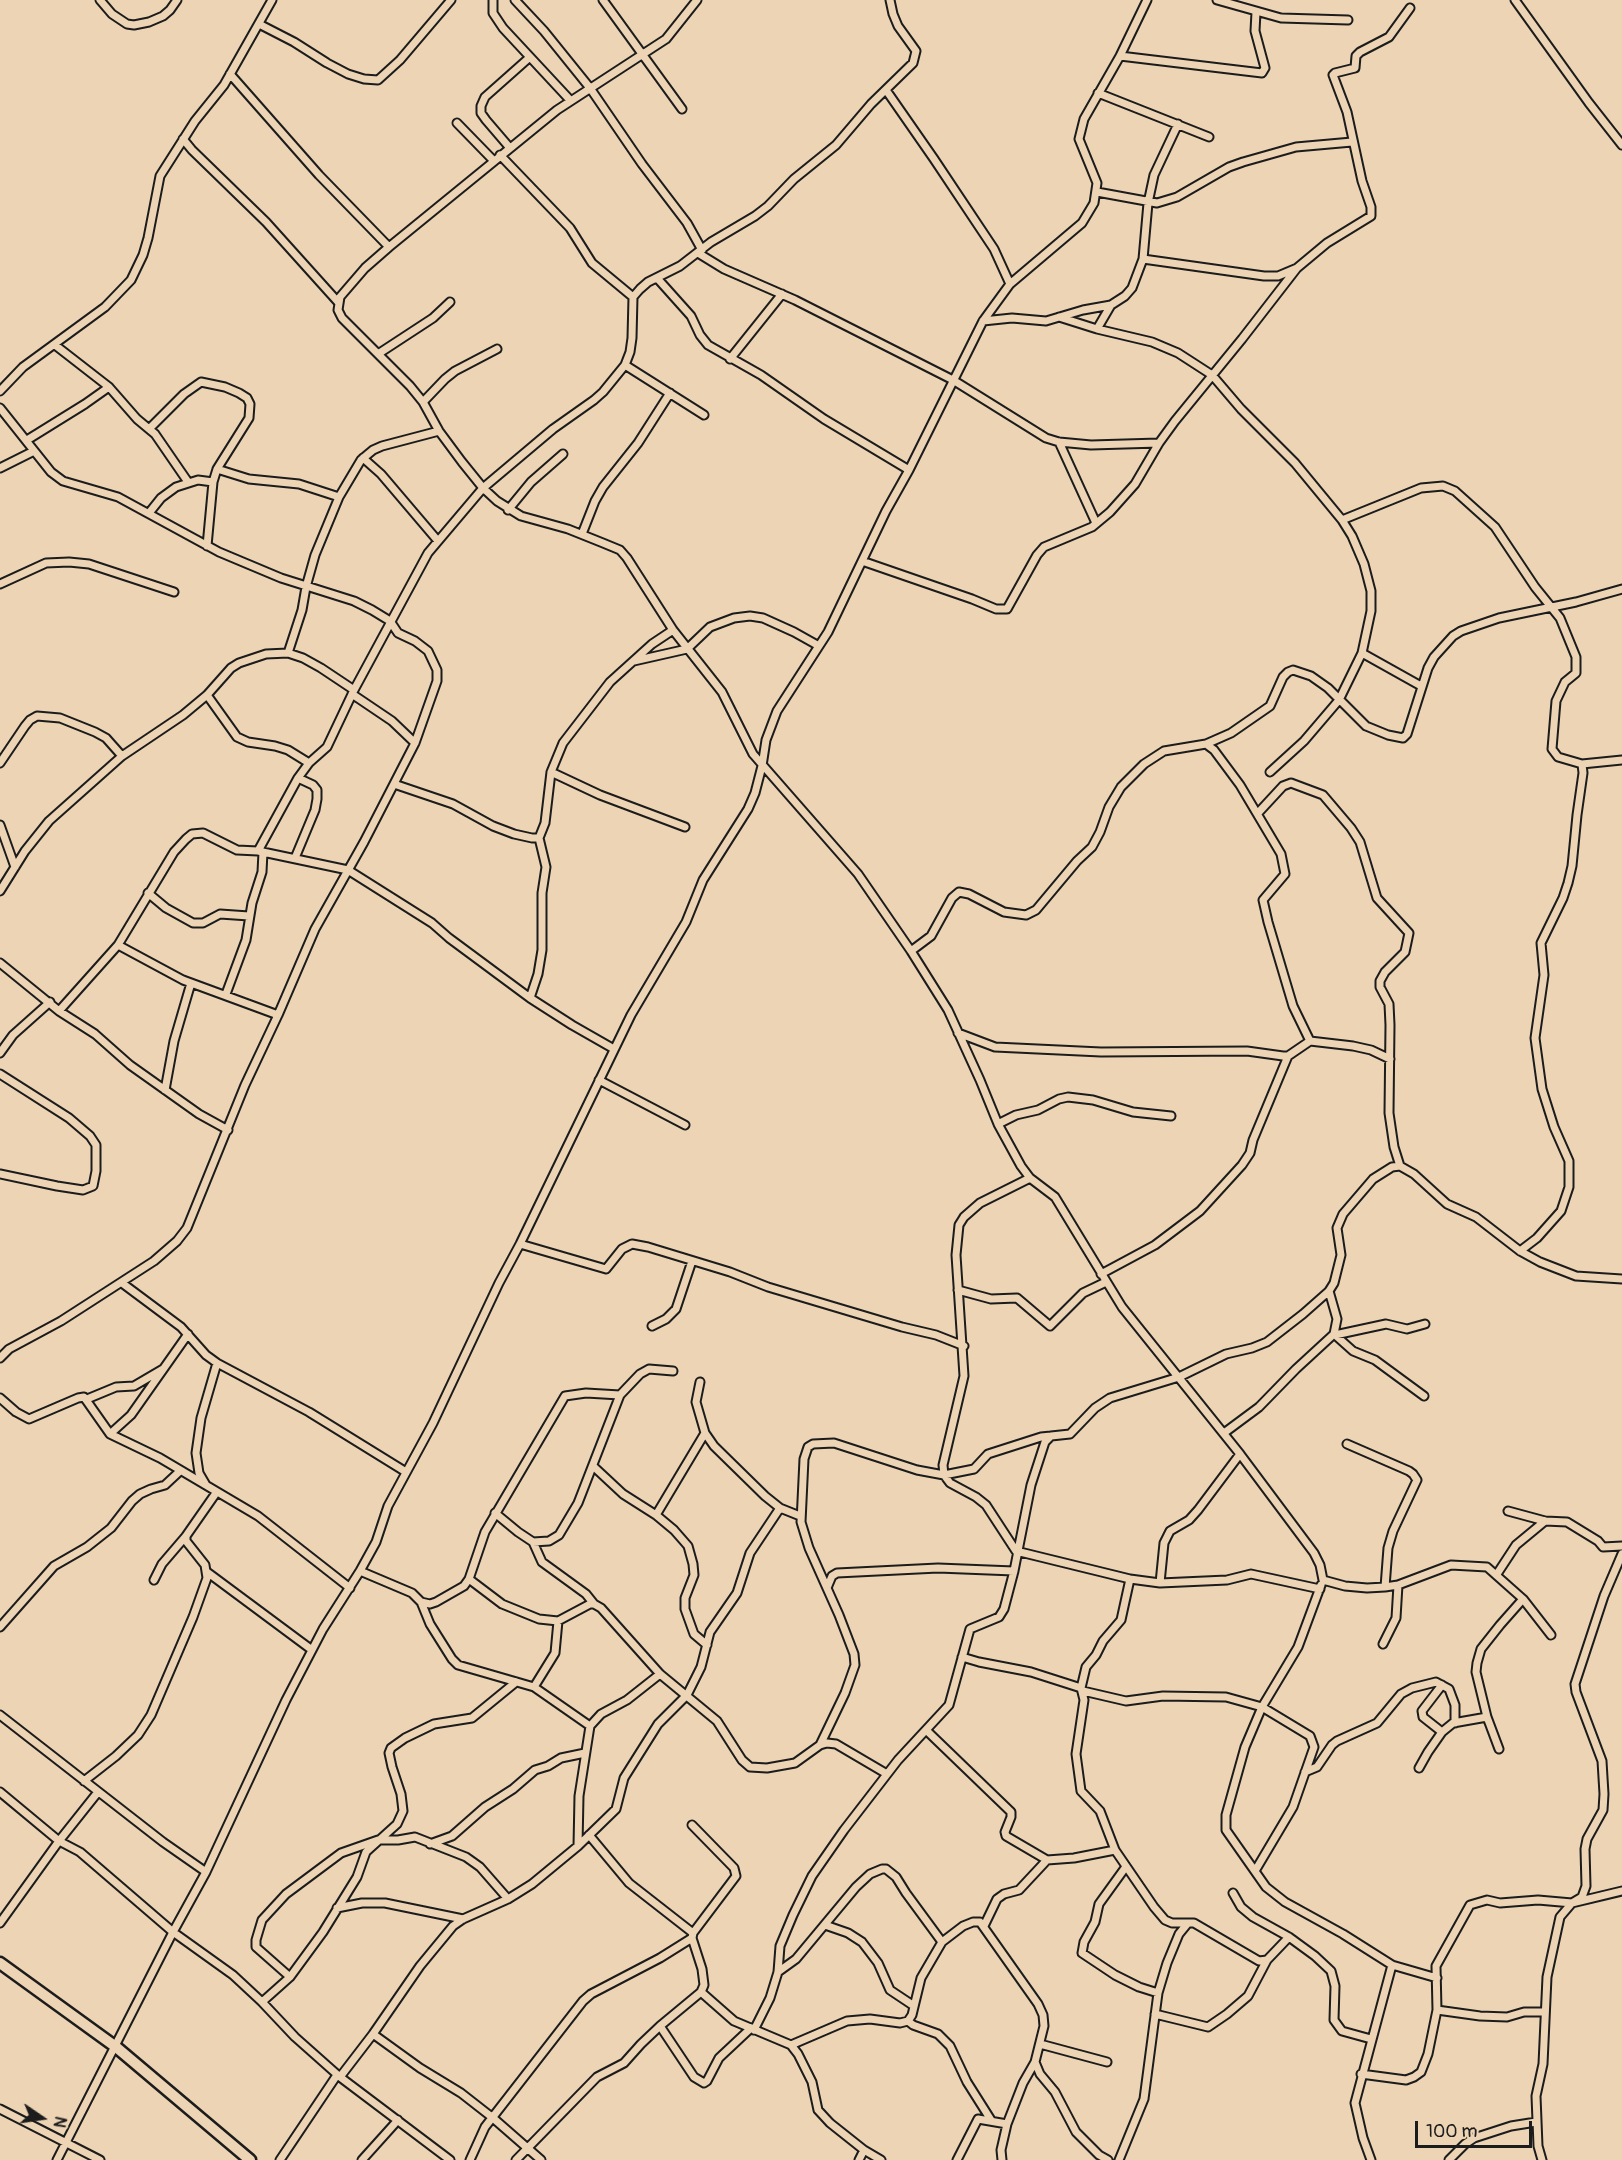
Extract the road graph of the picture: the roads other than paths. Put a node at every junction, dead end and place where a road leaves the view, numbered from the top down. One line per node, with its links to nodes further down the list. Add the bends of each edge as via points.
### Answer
1 (100, 0): 2 (street, via 112,14 134,26 163,16)
2 (177, 0)
3 (272, 0): 16 (street)
4 (451, 0): 16 (street, via 378,80 348,74)
5 (494, 0): 19 (street, via 493,13)
6 (515, 0): 21 (street)
7 (603, 0): 17 (street)
8 (697, 0): 17 (street, via 666,39)
9 (890, 0): 22 (street, via 892,14 916,54 913,63)
10 (1147, 0): 18 (street)
11 (1217, 0): 14 (street)
12 (1515, 0): 31 (street)
13 (1410, 8): 30 (street, via 1389,37 1356,56 1355,68 1334,73)
14 (1256, 12): 15 (street, via 1281,18); 18 (street, via 1255,31 1265,68 1262,73)
15 (1348, 20)
16 (259, 24): 20 (street)
17 (643, 55): 21 (street); 25 (street)
18 (1120, 56): 23 (street)
19 (530, 57): 24 (street); 32 (street, via 485,97 481,106 486,120)
20 (230, 74): 29 (street); 37 (street)
21 (590, 88): 24 (street); 38 (street, via 687,223)
22 (886, 90): 38 (street, via 825,155 768,206); 42 (street, via 994,249)
23 (1098, 93): 27 (street); 35 (street, via 1084,119 1079,139 1095,173)
24 (570, 100): 32 (street)
25 (682, 109)
26 (457, 123): 34 (street)
27 (1178, 124): 28 (street); 36 (street, via 1157,166)
28 (1209, 137)
29 (183, 139): 45 (street); 51 (street, via 160,176 148,238 131,280 105,307)
30 (1352, 142): 36 (street, via 1296,147 1262,156 1229,167 1178,197); 40 (street, via 1372,213)
31 (1622, 145)
32 (510, 148): 33 (street)
33 (500, 155): 34 (street); 44 (street, via 570,228 592,263)
34 (494, 161): 37 (street)
35 (1097, 192): 36 (street); 42 (street, via 1082,223)
36 (1148, 203): 39 (street)
37 (389, 247): 45 (street, via 351,283)
38 (700, 251): 41 (street); 43 (street, via 724,269)
39 (1143, 259): 40 (street, via 1264,276 1278,276); 47 (street, via 1132,288)
40 (1297, 268): 56 (street)
41 (657, 278): 44 (street); 54 (street, via 691,316 708,345)
42 (1010, 284): 49 (street)
43 (782, 294): 54 (street); 57 (street)
44 (633, 297): 55 (street, via 632,338)
45 (338, 302): 53 (street, via 342,318)
46 (450, 302): 53 (street, via 433,318)
47 (1111, 305): 48 (street); 50 (street)
48 (1059, 317): 49 (street, via 1046,321); 50 (street)
49 (983, 321): 57 (street)
50 (1096, 329): 56 (street, via 1152,342)
51 (55, 345): 58 (street); 59 (street, via 23,367)
52 (497, 349): 61 (street, via 455,371)
53 (378, 354): 61 (street)
54 (730, 359): 74 (street)
55 (625, 365): 60 (street); 77 (street, via 594,400)
56 (1212, 375): 68 (street); 81 (street, via 1295,462)
57 (953, 380): 67 (street, via 1033,431); 74 (street)
58 (109, 387): 64 (street); 66 (street)
59 (0, 392)
60 (670, 393): 63 (street); 83 (street, via 603,487)
61 (423, 402): 65 (street)
62 (0, 408): 66 (street)
63 (704, 415)
64 (149, 429): 73 (street, via 201,382 239,393 250,404 249,418); 75 (street, via 160,438)
65 (439, 431): 71 (street, via 382,446); 77 (street)
66 (27, 440): 69 (street)
67 (1059, 442): 68 (street, via 1091,446); 82 (street)
68 (1159, 443): 82 (street, via 1135,484)
69 (34, 452): 72 (street); 80 (street, via 63,481 117,497)
70 (563, 454): 79 (street, via 531,482)
71 (363, 458): 78 (street); 84 (street)
72 (0, 468)
73 (217, 470): 76 (street); 78 (street, via 249,479 299,484)
74 (909, 471): 86 (street)
75 (188, 482): 76 (street); 80 (street, via 160,498)
76 (213, 482): 85 (street)
77 (483, 488): 79 (street); 84 (street)
78 (339, 497): 88 (street)
79 (508, 510): 83 (street)
80 (149, 513): 85 (street)
81 (1342, 519): 91 (street, via 1421,488 1443,486 1455,491 1495,527); 97 (street, via 1359,550 1371,591)
82 (1096, 523): 86 (street, via 1082,533 1044,547 1011,604 1003,610)
83 (582, 534): 93 (street, via 620,550)
84 (438, 541): 92 (street)
85 (207, 546): 88 (street)
86 (862, 561): 94 (street)
87 (0, 584): 90 (street, via 46,563 69,562 89,564)
88 (306, 587): 92 (street, via 354,601); 96 (street)
89 (1622, 589): 91 (street)
90 (174, 592)
91 (1551, 608): 99 (street, via 1499,618 1461,631 1434,657); 109 (street, via 1560,618 1576,657 1576,673 1565,682 1556,701 1552,749 1558,757)
92 (390, 621): 100 (street); 103 (street, via 398,633 428,651 437,670 434,695)
93 (673, 630): 95 (street); 98 (street)
94 (819, 646): 95 (street, via 763,618 750,616 710,627); 110 (street, via 777,711)
95 (687, 649): 98 (street); 110 (street, via 722,692)
96 (288, 653): 100 (street, via 321,668); 101 (street, via 266,654 239,663)
97 (1362, 653): 99 (street); 102 (street)
98 (631, 662): 111 (street, via 571,731)
99 (1421, 686): 102 (street, via 1403,738 1366,726)
100 (353, 692): 103 (street); 108 (street, via 326,750)
101 (207, 695): 105 (street); 108 (street, via 237,737 282,748)
102 (1339, 700): 104 (street, via 1311,676 1293,670 1283,677 1270,706 1231,733); 112 (street, via 1304,741)
103 (415, 743): 114 (street)
104 (1206, 744): 115 (street); 127 (street, via 1164,751 1144,764 1121,787 1092,847 1036,910 1026,915 1004,912 959,892 952,897 931,936)
105 (122, 756): 107 (street, via 95,732 60,718 38,716 24,726); 121 (street, via 49,821)
106 (1622, 760): 109 (street)
107 (0, 763)
108 (309, 763): 113 (street)
109 (1582, 764): 152 (street, via 1572,866 1563,898 1541,943 1544,975 1535,1038 1542,1089 1569,1161 1569,1187 1561,1211)
110 (762, 766): 127 (street, via 858,874); 137 (street, via 748,809 703,880 686,922)
111 (551, 772): 117 (street); 118 (street, via 545,823)
112 (1270, 772)
113 (298, 778): 119 (street); 120 (street, via 313,785 317,799)
114 (394, 784): 118 (street, via 453,804 514,834); 122 (street)
115 (1257, 813): 136 (street, via 1285,868 1281,880 1263,900 1293,1006); 140 (street, via 1283,786 1291,783 1323,795 1360,843 1377,898 1409,933 1405,952 1380,981 1389,1004)
116 (0, 825): 121 (street)
117 (685, 827)
118 (539, 838): 131 (street, via 546,867 542,950)
119 (260, 851): 120 (street); 124 (street, via 237,850 203,832 192,834 174,852); 125 (street, via 262,872)
120 (295, 858): 122 (street)
121 (15, 867): 123 (street)
122 (348, 870): 131 (street, via 432,923); 134 (street, via 315,929)
123 (0, 891)
124 (148, 893): 125 (street, via 193,922 203,923 220,915); 126 (street)
125 (249, 916): 130 (street, via 246,940)
126 (118, 945): 129 (street); 133 (street)
127 (911, 951): 135 (street)
128 (0, 963): 132 (street)
129 (191, 983): 130 (street); 143 (street)
130 (226, 994): 134 (street)
131 (530, 998): 137 (street)
132 (50, 1002): 133 (street); 138 (street, via 13,1035)
133 (59, 1011): 143 (street, via 95,1034)
134 (278, 1015): 147 (street)
135 (958, 1033): 139 (street, via 1012,1049 1247,1051); 145 (street)
136 (1310, 1041): 139 (street); 140 (street, via 1371,1050)
137 (614, 1048): 142 (street)
138 (0, 1053)
139 (1288, 1056): 154 (street, via 1250,1153 1237,1172 1200,1211 1164,1239)
140 (1390, 1059): 148 (street, via 1389,1113)
141 (0, 1074): 149 (street, via 69,1118 96,1145 93,1186 83,1190)
142 (599, 1080): 146 (street); 151 (street)
143 (165, 1090): 147 (street)
144 (1171, 1116): 145 (street, via 1068,1097)
145 (998, 1124): 150 (street)
146 (685, 1125)
147 (228, 1130): 157 (street, via 188,1228 154,1261)
148 (1400, 1166): 152 (street, via 1414,1173 1447,1204 1476,1217); 159 (street, via 1372,1179 1343,1214 1337,1228 1340,1266)
149 (0, 1174)
150 (1030, 1178): 154 (street, via 1055,1197); 158 (street, via 980,1203 964,1217 959,1226 956,1255)
151 (520, 1244): 153 (street, via 606,1269 622,1249 632,1244); 183 (street)
152 (1520, 1251): 155 (street, via 1576,1276)
153 (692, 1261): 161 (street, via 676,1309); 164 (street)
154 (1101, 1274): 156 (street)
155 (1622, 1278)
156 (1106, 1282): 158 (street, via 1083,1293 1050,1326 1017,1298 991,1299); 169 (street)
157 (122, 1283): 162 (street); 165 (street)
158 (958, 1290): 164 (street)
159 (1329, 1292): 163 (street, via 1337,1319); 169 (street, via 1267,1341 1226,1354)
160 (1425, 1324): 163 (street, via 1407,1329 1386,1324)
161 (652, 1326)
162 (188, 1334): 166 (street); 167 (street)
163 (1335, 1335): 172 (street, via 1353,1351 1375,1360); 176 (street, via 1259,1407)
164 (964, 1346): 184 (street, via 964,1376)
165 (0, 1358)
166 (218, 1364): 183 (street, via 309,1412); 185 (street, via 201,1418 196,1453 199,1473)
167 (165, 1368): 174 (street, via 134,1386 116,1387); 177 (street, via 131,1415)
168 (673, 1371): 171 (street, via 649,1369)
169 (1179, 1377): 176 (street); 178 (street, via 1110,1398 1070,1434)
170 (700, 1382): 175 (street, via 696,1402)
171 (620, 1395): 181 (street); 189 (street, via 565,1396)
172 (1424, 1396)
173 (0, 1398): 174 (street, via 29,1419 78,1398)
174 (87, 1399): 177 (street)
175 (705, 1433): 187 (street, via 734,1467); 190 (street)
176 (1224, 1433): 180 (street)
177 (110, 1434): 182 (street)
178 (1051, 1436): 184 (street, via 988,1454 974,1469); 196 (street, via 1039,1455)
179 (1347, 1444): 208 (street, via 1413,1474 1417,1480 1393,1531)
180 (1240, 1454): 205 (street, via 1314,1553); 206 (street, via 1189,1520 1170,1531 1164,1544)
181 (593, 1466): 190 (street, via 623,1494); 194 (street, via 559,1535 549,1541)
182 (180, 1471): 185 (street); 216 (street, via 165,1485 140,1494 111,1528 54,1566)
183 (406, 1472): 198 (street)
184 (944, 1475): 191 (street, via 834,1443 813,1444 804,1459); 196 (street, via 950,1483 986,1505)
185 (207, 1487): 186 (street)
186 (216, 1492): 193 (street); 209 (street, via 263,1520)
187 (780, 1508): 191 (street); 219 (street, via 750,1553 737,1593 715,1623)
188 (1508, 1511): 192 (street)
189 (495, 1513): 194 (street); 202 (street, via 484,1532)
190 (656, 1515): 219 (street, via 688,1546 694,1575 685,1609 694,1634)
191 (800, 1516): 210 (street)
192 (1545, 1521): 195 (street, via 1567,1522 1603,1547); 201 (street, via 1516,1545)
193 (186, 1536): 200 (street); 203 (street)
194 (533, 1542): 214 (street, via 542,1562)
195 (1622, 1546)
196 (1016, 1551): 199 (street); 204 (street)
197 (1622, 1554): 258 (street, via 1575,1684 1602,1761 1604,1794 1603,1810 1585,1849 1586,1886 1582,1897)
198 (360, 1571): 209 (street); 213 (street, via 412,1593)
199 (1014, 1571): 210 (street, via 938,1568 837,1573); 221 (street, via 1004,1609 999,1617 970,1629)
200 (207, 1572): 220 (street); 241 (street, via 197,1607 147,1723 116,1756)
201 (1497, 1574): 207 (street, via 1487,1567 1451,1565); 212 (street)
202 (469, 1579): 213 (street, via 436,1602); 215 (street, via 502,1605 538,1619)
203 (154, 1580)
204 (1130, 1580): 206 (street); 226 (street, via 1121,1620 1086,1667)
205 (1323, 1580): 208 (street, via 1344,1586); 211 (street)
206 (1160, 1583): 211 (street, via 1227,1580 1251,1574)
207 (1398, 1585): 208 (street); 218 (street, via 1396,1618)
208 (1384, 1587)
209 (350, 1588): 220 (street)
210 (827, 1588): 235 (street, via 855,1665)
211 (1320, 1589): 228 (street, via 1299,1647)
212 (1523, 1599): 217 (street); 230 (street, via 1481,1649 1476,1672)
213 (421, 1602): 223 (street, via 430,1624 458,1665)
214 (594, 1604): 215 (street); 222 (street)
215 (558, 1621): 225 (street, via 555,1653)
216 (0, 1627)
217 (1551, 1635)
218 (1383, 1644)
219 (707, 1645): 227 (street)
220 (312, 1650): 254 (street)
221 (962, 1657): 226 (street, via 1031,1672); 233 (street, via 949,1705)
222 (660, 1674): 227 (street); 232 (street, via 627,1701 601,1714)
223 (516, 1682): 225 (street); 246 (street, via 472,1718 435,1724 391,1748 403,1811 397,1824)
224 (1442, 1685): 231 (street, via 1453,1696); 234 (street, via 1422,1711 1423,1717); 239 (street, via 1431,1683 1401,1694 1377,1723 1337,1741 1317,1767)
225 (534, 1687): 232 (street)
226 (1082, 1690): 228 (street, via 1126,1701 1163,1696 1226,1697); 250 (street, via 1076,1754 1078,1780 1081,1791 1100,1811)
227 (687, 1695): 235 (street, via 717,1720 750,1767 795,1763); 245 (street, via 658,1724 624,1778 616,1809)
228 (1262, 1707): 239 (street, via 1310,1736 1314,1747); 253 (street, via 1245,1748 1226,1815 1226,1830)
229 (0, 1715): 241 (street)
230 (1487, 1717): 231 (street); 236 (street)
231 (1455, 1723): 234 (street)
232 (590, 1726): 237 (street)
233 (926, 1730): 240 (street); 251 (street, via 1011,1812 1006,1836)
234 (1442, 1732): 238 (street)
235 (820, 1745): 240 (street, via 836,1744)
236 (1499, 1749)
237 (585, 1753): 248 (street, via 535,1770 452,1836); 249 (street)
238 (1419, 1768)
239 (1305, 1772): 253 (street, via 1293,1807)
240 (887, 1774): 272 (street, via 812,1876 780,1946)
241 (84, 1780): 243 (street)
242 (0, 1792): 247 (street)
243 (98, 1792): 247 (street); 254 (street)
244 (692, 1826): 266 (street, via 734,1868 736,1876)
245 (589, 1835): 249 (street); 266 (street, via 629,1883)
246 (378, 1840): 248 (street, via 415,1837); 259 (street, via 366,1852 357,1877); 273 (street, via 341,1853 286,1894 262,1920 256,1947)
247 (59, 1841): 261 (street); 265 (street, via 80,1852)
248 (430, 1844): 257 (street, via 466,1857)
249 (578, 1846): 257 (street)
250 (1115, 1850): 251 (street); 252 (street)
251 (1047, 1860): 264 (street, via 1019,1890 997,1899)
252 (1125, 1868): 262 (street, via 1165,1920); 276 (street, via 1099,1904 1082,1953 1115,1976)
253 (1255, 1871): 271 (street, via 1266,1887 1285,1902)
254 (206, 1872): 265 (street)
255 (1622, 1891): 258 (street)
256 (1233, 1893): 267 (street, via 1253,1917)
257 (508, 1899): 260 (street)
258 (1572, 1903): 274 (street, via 1487,1900 1470,1905 1436,1966); 280 (street, via 1560,1917)
259 (337, 1908): 260 (street, via 385,1903); 273 (street)
260 (463, 1919): 285 (street, via 437,1944)
261 (0, 1923)
262 (1188, 1923): 269 (street, via 1259,1961); 276 (street, via 1179,1934)
263 (825, 1925): 268 (street, via 870,1874 886,1869 896,1877); 272 (street, via 796,1959); 278 (street, via 862,1942 878,1962 890,1990)
264 (984, 1926): 268 (street, via 973,1922); 287 (street, via 1038,2004 1044,2026)
265 (173, 1932): 277 (street, via 233,1975); 289 (street)
266 (692, 1935): 275 (street, via 702,1969); 295 (street, via 660,1958 583,2001)
267 (1289, 1937): 269 (street); 286 (street, via 1331,1971 1338,2028)
268 (942, 1942): 278 (street, via 921,1978)
269 (1267, 1960): 281 (street, via 1248,1996 1208,2027)
270 (0, 1963): 289 (main road)
271 (1392, 1965): 274 (street); 286 (street)
272 (778, 1972): 284 (street, via 770,1998)
273 (290, 1977): 277 (street)
274 (1437, 1977): 279 (street)
275 (701, 1992): 283 (street); 284 (street, via 734,2021)
276 (1158, 1993): 281 (street)
277 (262, 2002): 293 (street)
278 (914, 2007): 282 (street)
279 (1437, 2010): 280 (street, via 1507,2017); 292 (street, via 1428,2054 1421,2072 1414,2078)
280 (1544, 2012): 298 (street)
281 (1155, 2014): 318 (street, via 1144,2099)
282 (908, 2021): 288 (street, via 847,2021); 297 (street, via 938,2034 950,2046 966,2082)
283 (660, 2026): 284 (street, via 694,2078 704,2083 719,2058); 301 (street, via 624,2063 597,2077)
284 (752, 2029): 288 (street)
285 (373, 2034): 293 (street); 295 (street)
286 (1371, 2039): 292 (street)
287 (1040, 2044): 290 (street); 291 (street)
288 (791, 2045): 302 (street, via 812,2082 818,2110)
289 (116, 2047): 300 (street); 306 (main road)
290 (1035, 2062): 299 (street); 303 (street, via 1076,2132)
291 (1107, 2062)
292 (1361, 2074): 319 (street, via 1354,2103)
293 (338, 2076): 296 (street); 307 (street)
294 (0, 2109): 300 (street)
295 (493, 2118): 301 (street); 310 (street)
296 (398, 2120): 308 (street); 309 (street)
297 (991, 2120): 299 (street); 315 (street, via 982,2118 975,2122)
298 (1536, 2122): 320 (street, via 1474,2138); 321 (street)
299 (1007, 2124): 316 (street)
300 (65, 2142): 304 (street); 305 (street)
301 (528, 2149): 311 (street); 312 (street)
302 (864, 2150): 313 (street); 314 (street)
303 (1098, 2157): 317 (street)
304 (57, 2160)
305 (100, 2160)
306 (250, 2160)
307 (280, 2160)
308 (362, 2160)
309 (450, 2160)
310 (470, 2160)
311 (516, 2160)
312 (541, 2160)
313 (859, 2160)
314 (881, 2160)
315 (957, 2160)
316 (1002, 2160)
317 (1108, 2160)
318 (1119, 2160)
319 (1371, 2160)
320 (1449, 2160)
321 (1542, 2160)

